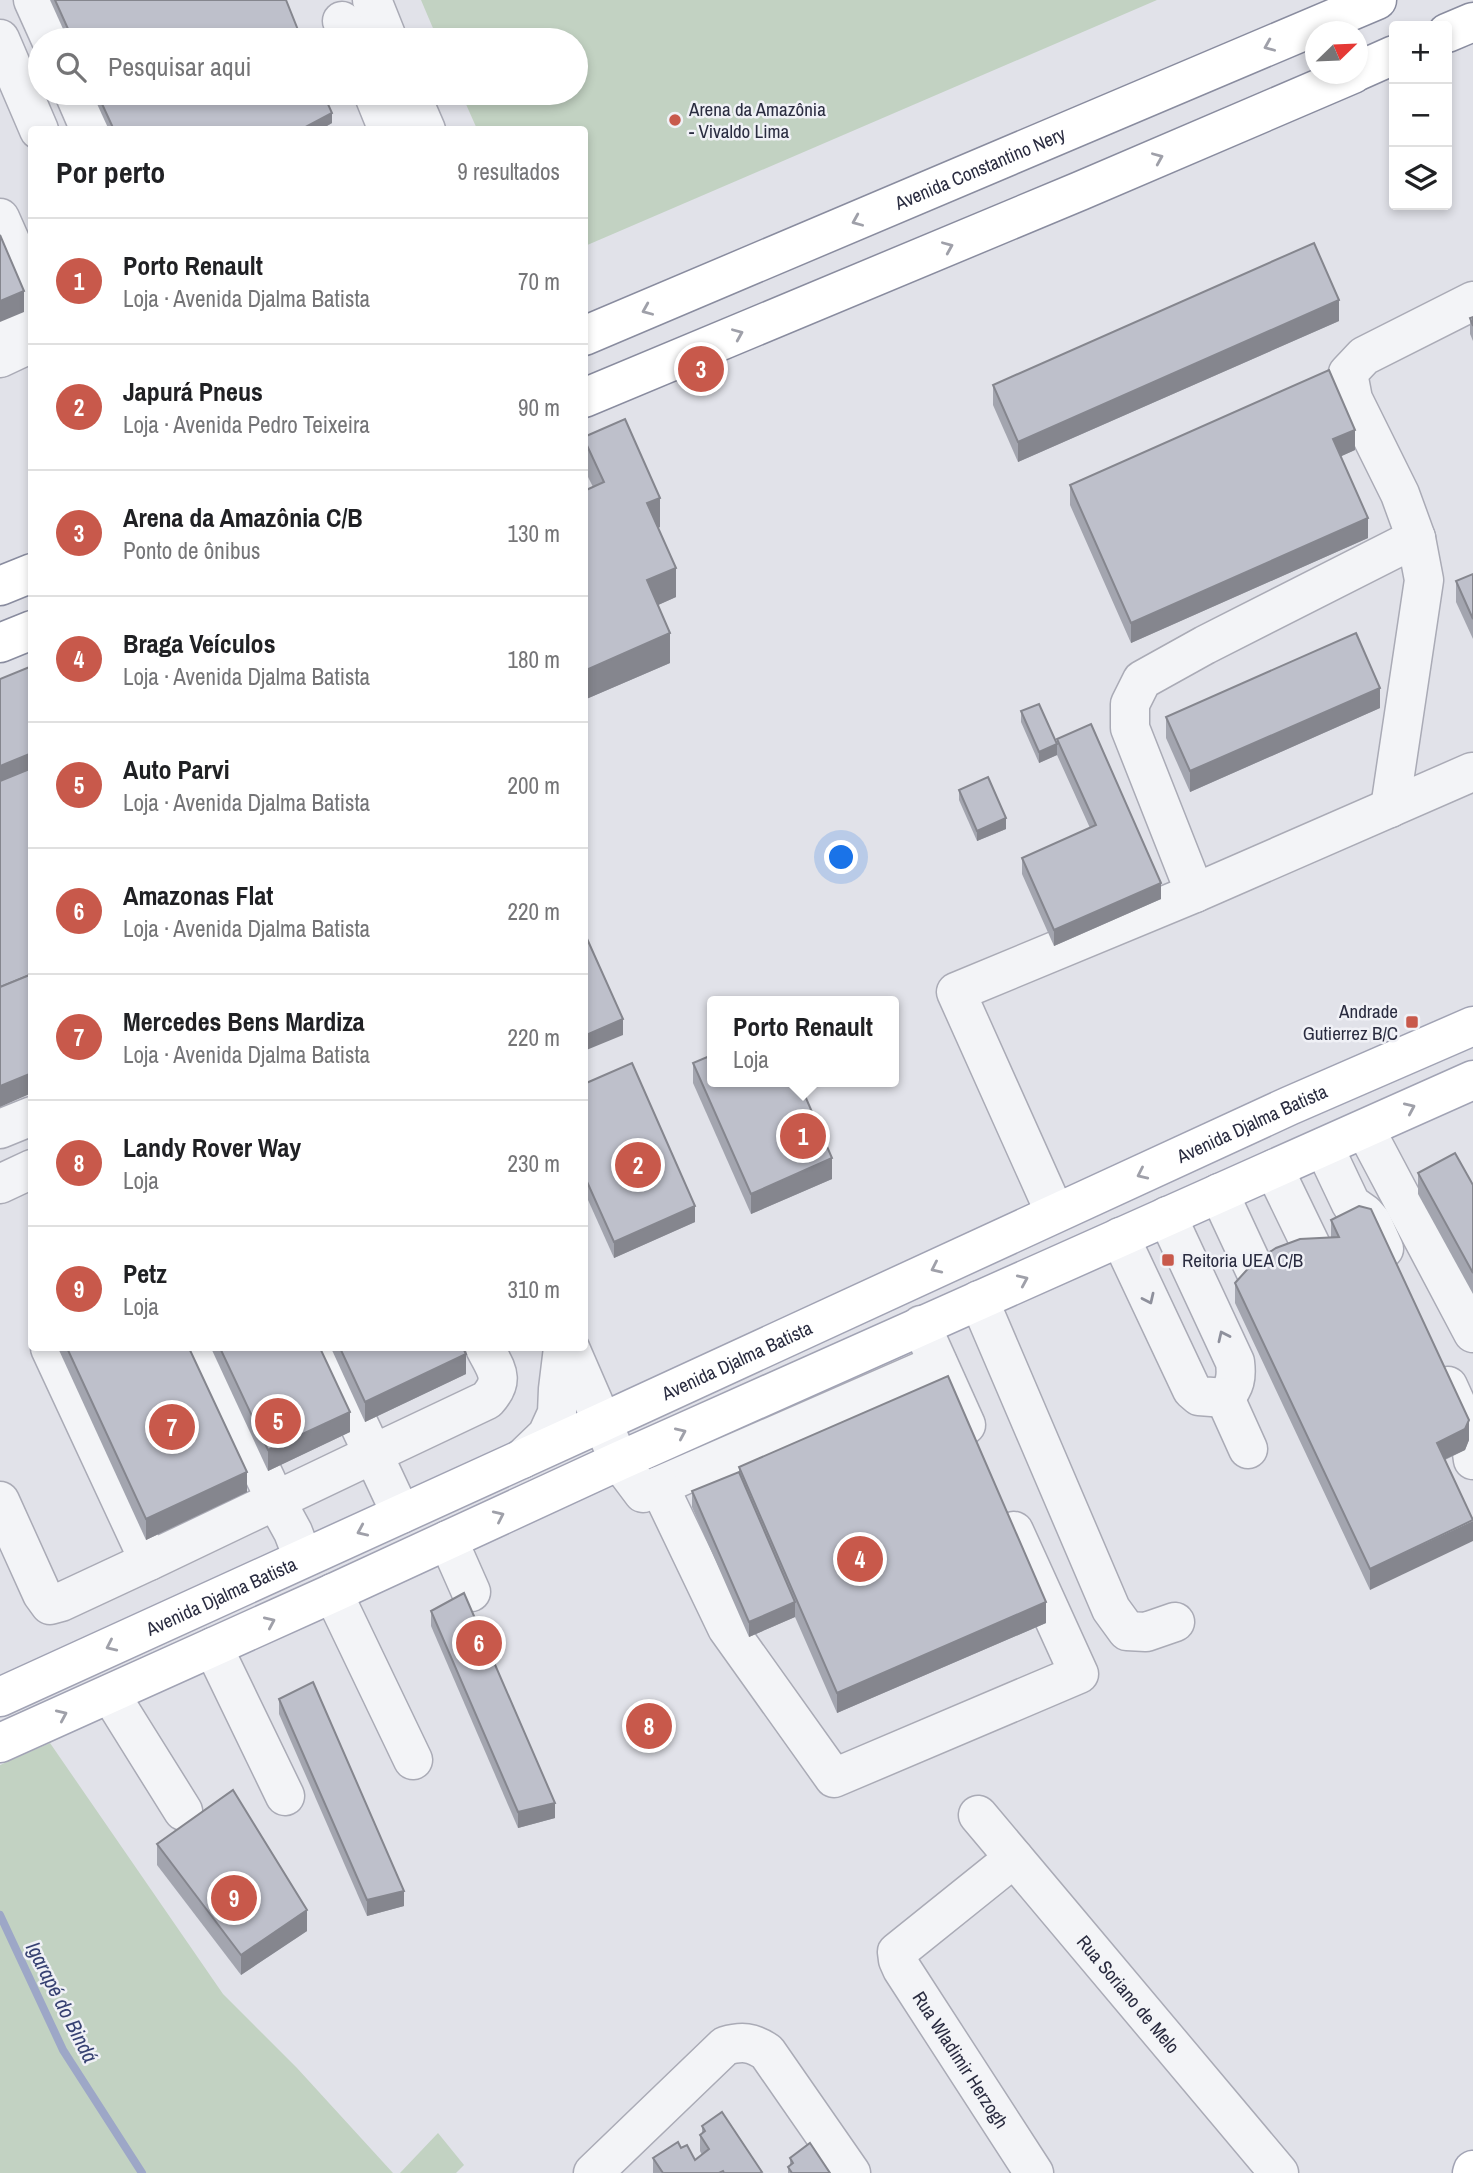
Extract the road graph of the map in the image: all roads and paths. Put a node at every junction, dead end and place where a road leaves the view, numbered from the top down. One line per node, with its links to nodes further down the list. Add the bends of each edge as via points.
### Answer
1 (33, 0): 4 (street)
2 (1377, 0): 26 (main road, Avenida Constantino Nery, one-way to 26)
3 (1473, 22): 5 (main road)
4 (46, 28)
5 (1452, 31)
6 (1473, 36): 8 (main road)
7 (0, 39): 12 (street)
8 (1452, 40)
9 (1389, 57): 10 (main road)
10 (1368, 66)
11 (1330, 84): 29 (main road, one-way to 11)
12 (28, 104)
13 (28, 105): 17 (street)
14 (79, 105): 18 (street)
15 (378, 105): 19 (street)
16 (415, 105): 20 (street)
17 (37, 126)
18 (88, 126)
19 (386, 126)
20 (424, 126)
21 (0, 218): 22 (street)
22 (28, 281)
23 (1473, 301): 30 (street, via 1364,356 1348,373 1353,399 1401,494)
24 (28, 316): 25 (street)
25 (0, 328)
26 (588, 334)
27 (28, 346): 28 (street)
28 (0, 358)
29 (588, 396)
30 (1416, 538): 36 (street, via 1424,580); 37 (street, via 1142,680 1130,705 1130,728)
31 (28, 575): 32 (main road)
32 (0, 586)
33 (28, 632): 34 (main road)
34 (0, 643)
35 (1472, 772): 36 (street)
36 (1390, 808): 37 (street)
37 (1195, 893): 50 (street, via 956,992)
38 (1473, 1026): 50 (main road, Avenida Djalma Batista, one-way to 50)
39 (1473, 1080): 42 (main road, one-way to 39)
40 (28, 1118): 41 (street)
41 (0, 1129)
42 (1365, 1129): 43 (main road); 47 (street)
43 (1324, 1147): 44 (main road); 49 (street)
44 (1274, 1169): 48 (main road); 53 (street)
45 (28, 1171): 46 (street)
46 (0, 1184)
47 (1397, 1189): 49 (street); 58 (street)
48 (1219, 1193): 51 (main road); 54 (street)
49 (1357, 1210): 55 (street, via 1372,1222)
50 (1055, 1213): 68 (main road, Avenida Djalma Batista, one-way to 68)
51 (1167, 1216): 52 (main road); 67 (street, one-way to 51, via 1237,1377 1235,1362)
52 (1120, 1237): 56 (main road, one-way to 52); 67 (street, one-way to 67, via 1192,1390 1199,1396)
53 (1317, 1258)
54 (1259, 1279)
55 (1401, 1284)
56 (979, 1300): 57 (main road); 85 (street, via 1111,1609 1127,1631 1146,1632)
57 (921, 1325): 66 (street); 74 (main road, one-way to 57)
58 (1473, 1333)
59 (51, 1351): 82 (street)
60 (205, 1351): 76 (street)
61 (324, 1351): 71 (street)
62 (486, 1351): 71 (street, via 500,1378 487,1399)
63 (563, 1351): 72 (street, via 557,1413 547,1435)
64 (571, 1351): 68 (street)
65 (1435, 1358): 73 (street, via 1469,1432)
66 (938, 1364): 70 (street); 75 (street)
67 (1225, 1398): 69 (street)
68 (603, 1422): 72 (main road, Avenida Djalma Batista); 74 (street)
69 (1248, 1449)
70 (978, 1453)
71 (373, 1454): 76 (street); 79 (street)
72 (522, 1460): 79 (main road, Avenida Djalma Batista)
73 (1473, 1460)
74 (619, 1461): 75 (street, via 643,1493); 80 (main road, one-way to 74)
75 (659, 1486): 78 (street, via 727,1629 834,1777 1079,1674)
76 (275, 1499): 81 (street); 82 (street)
77 (0, 1501): 82 (street, via 50,1605)
78 (1001, 1502)
79 (401, 1514): 81 (main road, Avenida Djalma Batista, one-way to 81)
80 (448, 1539): 83 (street); 84 (main road)
81 (303, 1558): 87 (main road, Avenida Djalma Batista, one-way to 87)
82 (149, 1561)
83 (471, 1592)
84 (334, 1593): 86 (main road, one-way to 84); 90 (street)
85 (1175, 1622)
86 (213, 1647): 88 (main road); 91 (street)
87 (1, 1693): 89 (street)
88 (110, 1693): 89 (main road, one-way to 88); 92 (street)
89 (9, 1739)
90 (413, 1760)
91 (285, 1796)
92 (183, 1811)
93 (978, 1815): 94 (street, Rua Soriano de Melo)
94 (1014, 1858): 97 (street, Rua Wladimir Herzogh, via 897,1952 902,1969); 98 (street, Rua Soriano de Melo)
95 (593, 2173): 96 (street, via 725,2046 738,2042 754,2043 767,2052)
96 (851, 2173)
97 (1034, 2173)
98 (1279, 2173)

